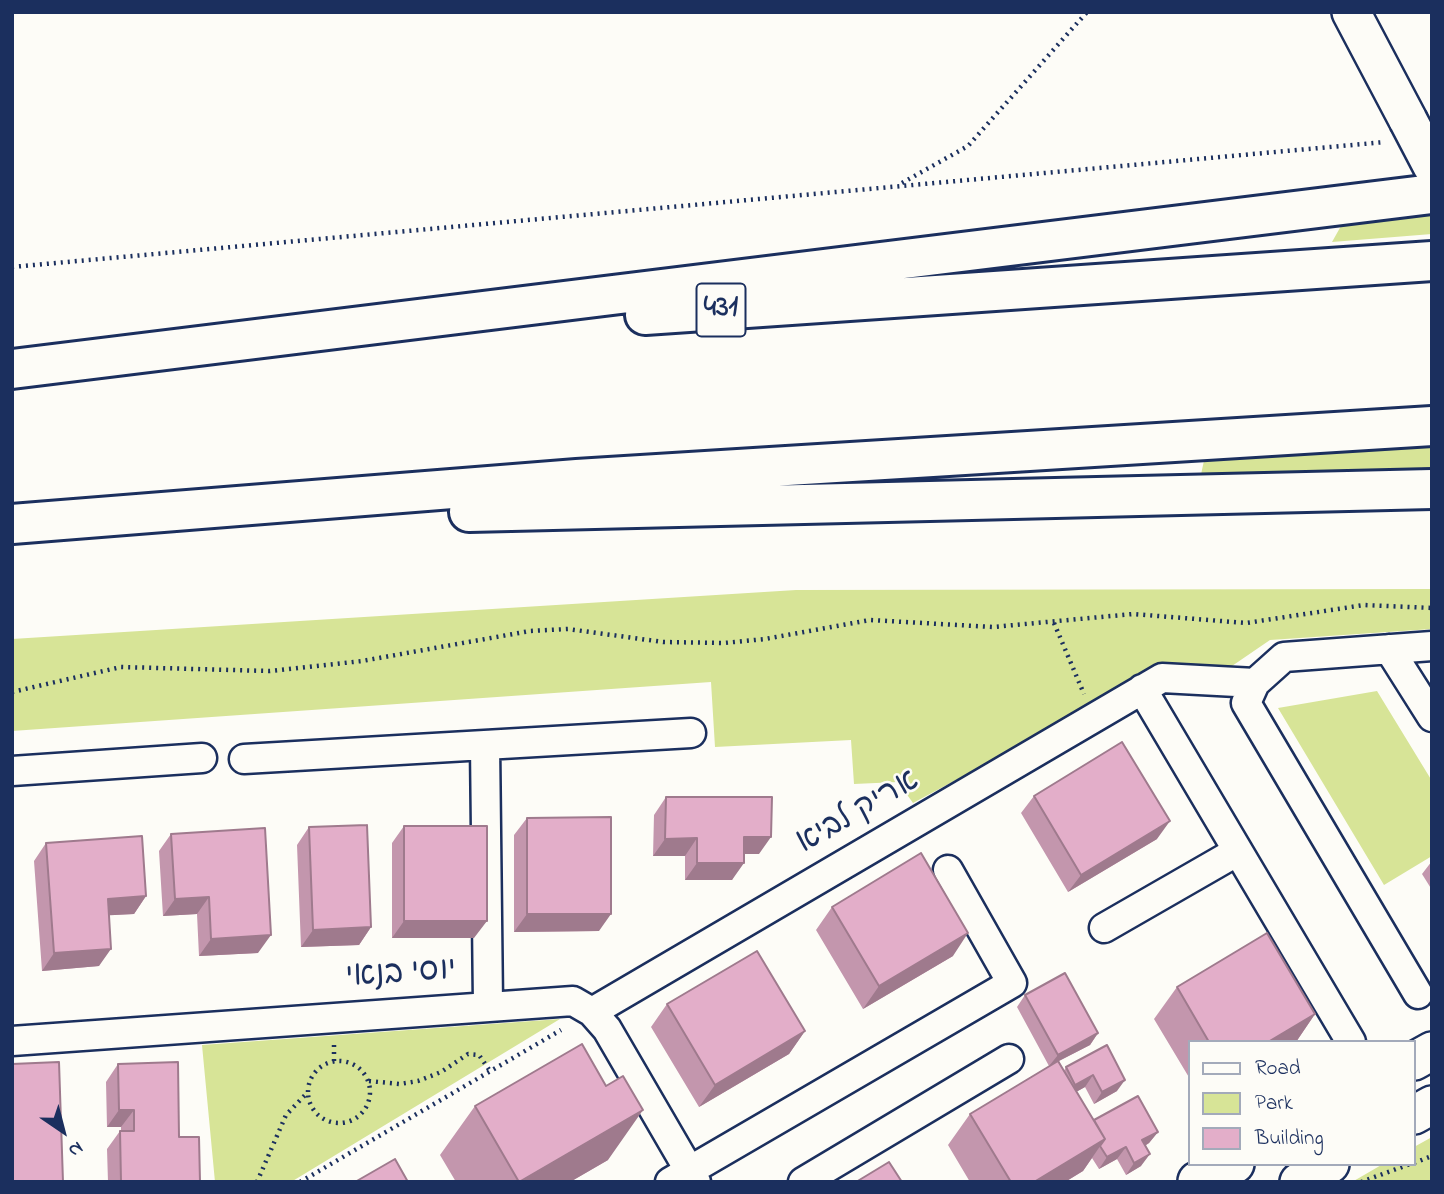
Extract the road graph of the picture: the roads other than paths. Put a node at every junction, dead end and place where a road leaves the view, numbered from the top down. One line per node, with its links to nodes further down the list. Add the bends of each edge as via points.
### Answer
1 (1351, 12): 2 (main road, bridge, via 1400,131)
2 (1432, 166)
3 (1432, 194): 5 (highway)
4 (1432, 261): 5 (highway, 431, via 537,323)
5 (12, 371)
6 (1432, 426): 8 (highway, via 577,479)
7 (1432, 489): 8 (highway)
8 (12, 525)
9 (1432, 646): 10 (street)
10 (1389, 649): 12 (street, via 1284,657); 13 (street)
11 (1152, 683): 12 (street); 19 (street); 24 (street, אריק לביא)
12 (1255, 683): 22 (street, via 1246,703)
13 (1432, 717)
14 (691, 733): 15 (street)
15 (485, 745): 17 (street); 23 (street)
16 (202, 758): 18 (street)
17 (244, 759)
18 (12, 771)
19 (1238, 851): 21 (street); 25 (street)
20 (948, 870): 34 (street, via 1012,983)
21 (1104, 928)
22 (1418, 994)
23 (488, 1004): 24 (street, יוסי בנאי, via 573,1001); 26 (street, יוסי בנאי)
24 (592, 1012): 34 (street, via 607,1029)
25 (1350, 1040)
26 (12, 1041)
27 (1432, 1051): 29 (main road)
28 (1009, 1059): 35 (street)
29 (1416, 1060)
30 (1432, 1105): 31 (main road)
31 (1416, 1114)
32 (1231, 1166): 37 (main road)
33 (1326, 1166): 38 (main road)
34 (685, 1178)
35 (803, 1182)
36 (1177, 1182): 37 (main road)
37 (1198, 1182)
38 (1299, 1182)

